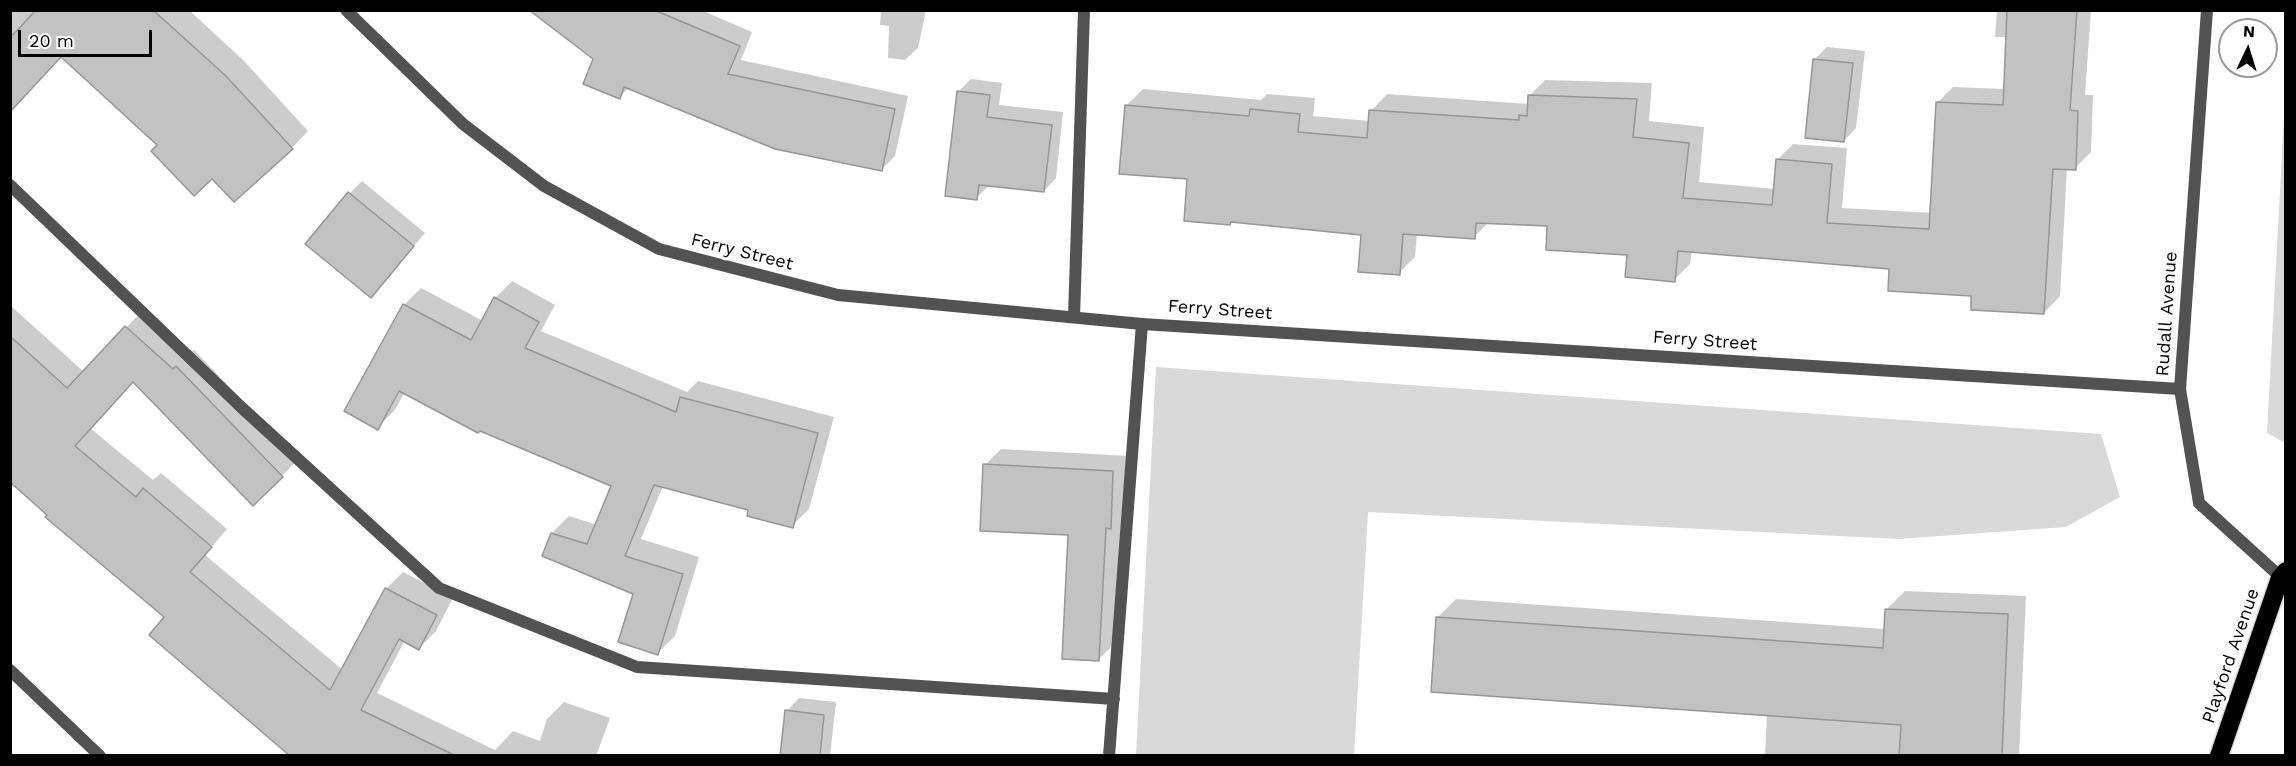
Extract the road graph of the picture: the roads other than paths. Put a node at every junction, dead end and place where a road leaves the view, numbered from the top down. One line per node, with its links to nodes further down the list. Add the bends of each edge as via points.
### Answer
1 (346, 10): 5 (street, Ferry Street, via 463,123 544,186 658,249 838,295)
2 (1083, 10): 5 (street)
3 (2207, 10): 7 (street, Rudall Avenue)
4 (10, 185): 10 (street, via 241,407 439,588 637,667)
5 (1074, 316): 6 (street, Ferry Street)
6 (1142, 324): 7 (street, Ferry Street); 10 (street)
7 (2180, 389): 8 (street, Rudall Avenue, via 2199,503)
8 (2284, 577): 13 (highway, Playford Avenue)
9 (10, 670): 11 (street)
10 (1114, 699): 12 (street)
11 (100, 756)
12 (1109, 756)
13 (2219, 756)

